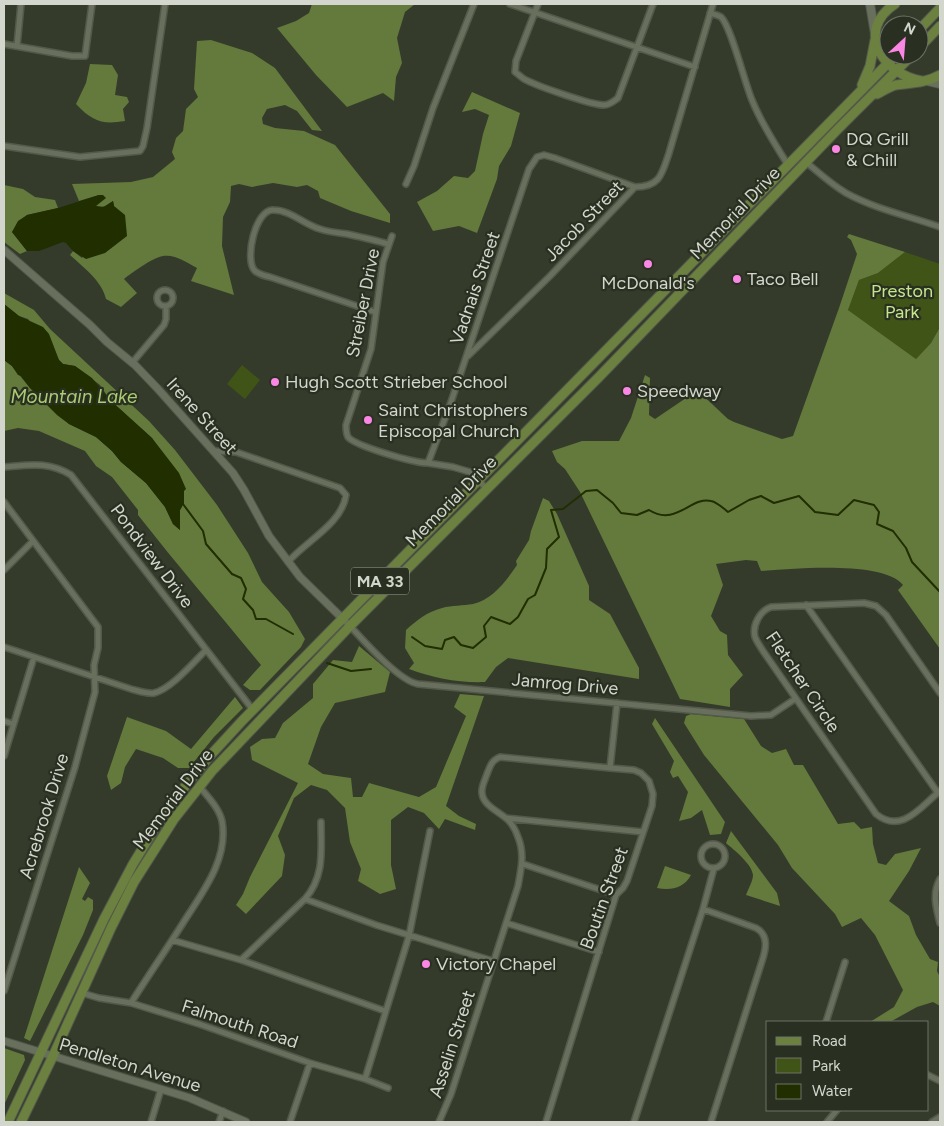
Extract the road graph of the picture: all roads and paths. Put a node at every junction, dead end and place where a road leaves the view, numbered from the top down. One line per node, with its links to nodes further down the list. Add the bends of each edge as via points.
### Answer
1 (21, 4): 19 (street)
2 (92, 4): 19 (street, via 85,56)
3 (165, 4): 32 (street, via 147,128 140,151 80,157)
4 (474, 4): 35 (street)
5 (510, 4): 12 (street)
6 (538, 4): 12 (street)
7 (652, 4): 20 (street)
8 (712, 4): 13 (street, Jacob Street)
9 (870, 4): 16 (main road)
10 (895, 4): 16 (main road, via 882,17)
11 (937, 8): 14 (main road)
12 (535, 12): 20 (street); 20 (street, via 516,60 515,72 521,78 567,95 604,105 612,103 618,98)
13 (710, 13): 25 (street, Jacob Street); 34 (street, via 720,16 725,23 752,101)
14 (929, 18)
15 (940, 26): 17 (main road)
16 (875, 37): 21 (main road); 30 (main road, via 869,70)
17 (929, 38)
18 (4, 44): 19 (street)
19 (17, 46)
20 (638, 46): 25 (street)
21 (879, 50)
22 (886, 65): 30 (main road, Memorial Drive / MA 33)
23 (890, 65): 26 (main road)
24 (902, 65): 26 (main road, Memorial Drive / MA 33)
25 (695, 67): 36 (street, Jacob Street, via 663,171 650,186)
26 (896, 71): 28 (main road); 31 (main road, Memorial Drive / MA 33)
27 (940, 75): 28 (main road)
28 (924, 81): 29 (main road); 31 (main road, via 895,86)
29 (940, 84)
30 (855, 96): 34 (main road, Memorial Drive / MA 33)
31 (868, 99): 33 (main road, Memorial Drive / MA 33)
32 (4, 146)
33 (806, 162): 37 (street, via 854,197); 42 (main road, Memorial Drive / MA 33)
34 (788, 164): 41 (main road, Memorial Drive / MA 33)
35 (406, 184)
36 (635, 187): 45 (street, Jacob Street); 45 (street, Vadnais Street, via 555,158 537,157 529,169)
37 (940, 227)
38 (392, 236): 39 (street, Streiber Drive)
39 (388, 244): 44 (street, Streiber Drive); 44 (street, via 317,229 276,210 268,210 256,228 250,254 254,271)
40 (4, 250): 46 (street, Irene Street)
41 (692, 262): 42 (main road); 50 (main road, Memorial Drive / MA 33)
42 (702, 270): 51 (main road, Memorial Drive / MA 33)
43 (166, 306): 46 (street, via 164,325)
44 (375, 312): 48 (street, Streiber Drive, via 371,349 346,433 359,444 417,463)
45 (466, 357): 48 (street, Vadnais Street)
46 (132, 363): 47 (street, Irene Street)
47 (213, 451): 54 (street, Irene Street, via 233,473); 54 (street, via 236,452 340,488 346,495 345,505 328,526)
48 (428, 463): 50 (street, via 470,472)
49 (4, 467): 60 (street, Pondview Drive, via 50,465 70,475)
50 (478, 480): 51 (street); 57 (main road, Memorial Drive / MA 33)
51 (486, 488): 58 (main road, Memorial Drive / MA 33)
52 (4, 502): 53 (street, Acrebrook Drive)
53 (33, 541): 55 (street); 62 (street, Acrebrook Drive, via 98,627)
54 (288, 562): 57 (street, Irene Street)
55 (4, 570)
56 (806, 605): 63 (street, Fletcher Circle, via 864,603 879,607); 64 (street, Fletcher Circle, via 768,608 759,616 755,629 759,645); 72 (street)
57 (343, 618): 58 (street, Irene Street); 66 (main road, Memorial Drive / MA 33)
58 (350, 626): 65 (street, Jamrog Drive, via 397,673 414,684); 71 (main road, Memorial Drive / MA 33, via 237,742)
59 (4, 647): 61 (street)
60 (206, 650): 62 (street, via 173,682 153,693); 66 (street, Pondview Drive)
61 (34, 657): 62 (street); 68 (street)
62 (96, 677): 91 (street, Acrebrook Drive, via 75,768)
63 (940, 693)
64 (795, 699): 65 (street, Jamrog Drive, via 774,713 758,716); 72 (street, Fletcher Circle, via 883,819 893,822 904,820)
65 (617, 703): 70 (street)
66 (253, 710): 97 (main road, Memorial Drive / MA 33, via 194,776 144,846 112,901)
67 (4, 720): 68 (street)
68 (13, 724): 69 (street)
69 (4, 756)
70 (610, 768): 73 (street, Asselin Street, via 498,758 491,764 482,793 488,804); 76 (street, Boutin Street, via 638,771 649,782 653,802)
71 (199, 786): 86 (street, via 221,819 221,848 209,883); 92 (main road, Memorial Drive / MA 33, via 138,875)
72 (939, 792)
73 (505, 818): 76 (street); 77 (street, Asselin Street, via 518,838)
74 (321, 822): 81 (street, via 318,877)
75 (430, 831): 85 (street)
76 (643, 832): 80 (street, Boutin Street, via 627,881)
77 (523, 864): 80 (street); 83 (street, Asselin Street)
78 (714, 868): 78 (street, via 706,865 701,857 704,849 712,844 720,846 725,854 722,864); 82 (street)
79 (940, 879): 84 (street, via 935,896)
80 (616, 895): 87 (street, Boutin Street)
81 (305, 899): 85 (street); 88 (street)
82 (703, 909): 116 (street); 117 (street, via 759,929 766,945)
83 (506, 923): 87 (street); 89 (street, Asselin Street)
84 (940, 923)
85 (409, 936): 89 (street); 94 (street)
86 (172, 940): 88 (street); 93 (street)
87 (599, 952): 115 (street, Boutin Street)
88 (241, 960): 94 (street)
89 (493, 961): 114 (street, Asselin Street)
90 (845, 962): 95 (street)
91 (4, 990)
92 (82, 993): 93 (street, Falmouth Road); 98 (main road, Memorial Drive / MA 33)
93 (131, 1003): 99 (street, Falmouth Road)
94 (385, 1011): 101 (street)
95 (826, 1021)
96 (4, 1041): 97 (street, Pendleton Avenue)
97 (41, 1052): 98 (street, Pendleton Avenue); 108 (main road, Memorial Drive / MA 33)
98 (53, 1056): 103 (street, Pendleton Avenue); 109 (main road, Memorial Drive / MA 33)
99 (310, 1062): 101 (street, Falmouth Road); 113 (street)
100 (929, 1076): 102 (street)
101 (365, 1079): 104 (street, Falmouth Road)
102 (940, 1082)
103 (161, 1088): 105 (street, Pendleton Avenue); 110 (street)
104 (388, 1088)
105 (223, 1111): 111 (street); 112 (street, Pendleton Avenue)
106 (836, 1111): 118 (street)
107 (940, 1117): 119 (street)
108 (8, 1122)
109 (20, 1122)
110 (151, 1122)
111 (219, 1122)
112 (246, 1122)
113 (290, 1122)
114 (439, 1122)
115 (546, 1122)
116 (634, 1122)
117 (711, 1122)
118 (827, 1122)
119 (932, 1122)

